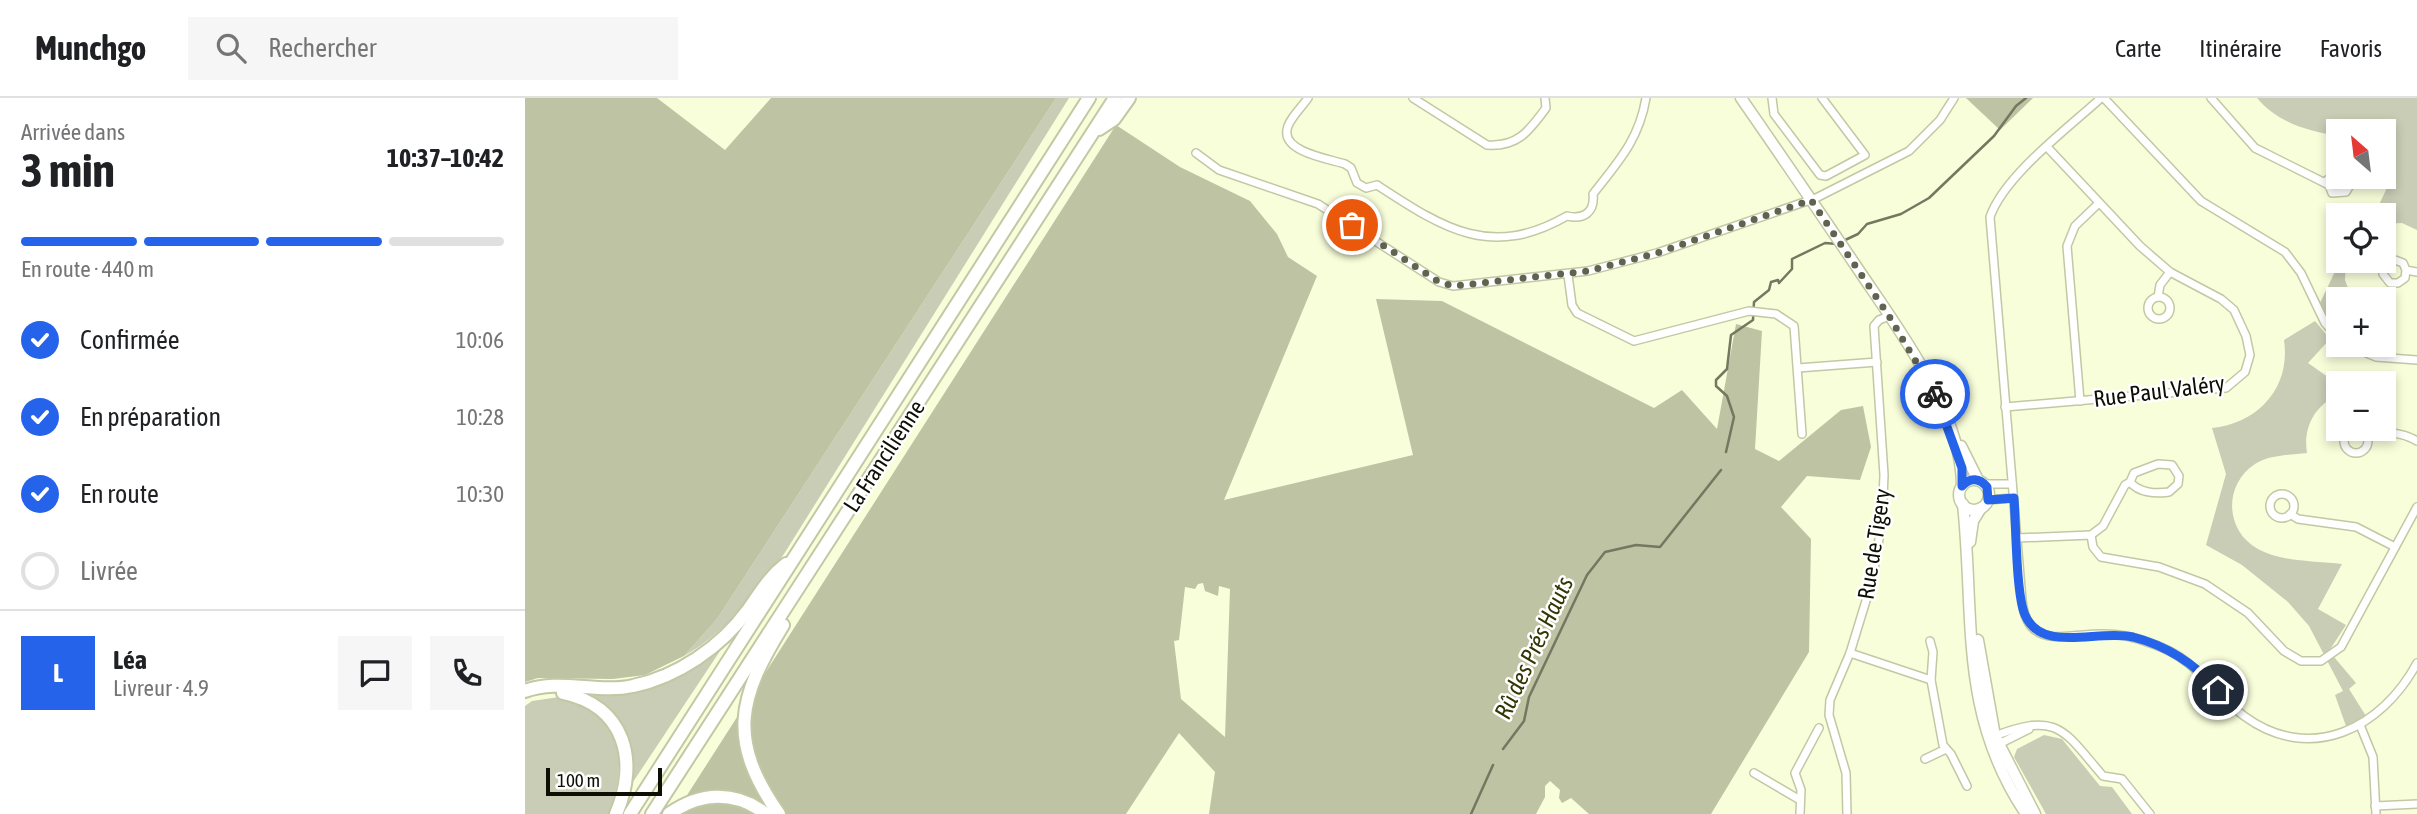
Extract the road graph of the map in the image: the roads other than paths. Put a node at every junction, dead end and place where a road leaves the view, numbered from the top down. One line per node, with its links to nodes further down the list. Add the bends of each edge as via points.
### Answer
1 (1080, 98): 16 (highway)
2 (1089, 98): 16 (highway, La Francilienne)
3 (1115, 98): 17 (highway, La Francilienne)
4 (1129, 98): 17 (highway, via 1114,119)
5 (1308, 98): 8 (street, via 1286,128 1293,146 1345,164 1357,183 1366,188 1377,185 1452,230 1483,237 1517,236 1567,216 1588,214 1594,205 1593,194 1628,150 1641,125)
6 (1413, 98): 7 (street, via 1487,145 1501,146 1525,135 1546,108)
7 (1545, 98)
8 (1646, 98)
9 (1741, 98): 23 (main road)
10 (1747, 98): 23 (main road)
11 (1772, 98): 12 (street, via 1774,114 1820,175 1826,176 1865,155)
12 (1822, 98)
13 (1954, 98): 23 (street, via 1909,151)
14 (2102, 98): 18 (street); 32 (street, via 2201,201 2285,251)
15 (2211, 98): 20 (street, via 2255,148)
16 (1079, 113): 54 (highway, La Francilienne)
17 (1093, 133): 55 (highway, La Francilienne)
18 (2048, 148): 24 (street, Rue Paul Valéry); 38 (street, via 2002,191 1990,218)
19 (1196, 153): 29 (street, via 1219,170 1318,204 1439,282 1454,286)
20 (2326, 184)
21 (2330, 189): 22 (street, via 2343,194)
22 (2347, 189)
23 (1814, 199): 25 (main road); 29 (street, via 1657,253)
24 (2099, 203): 27 (street, Rue Paul Valéry); 37 (street, via 2075,226 2067,246)
25 (1842, 241): 31 (main road); 42 (main road, via 1933,376 1969,467)
26 (2406, 270): 28 (street)
27 (2170, 272): 30 (street); 37 (street, Rue Paul Valéry, via 2234,310 2249,346 2245,372 2226,388)
28 (2417, 272)
29 (1568, 275): 36 (street, via 1577,313 1634,341 1749,311 1776,314 1794,326)
30 (2158, 297)
31 (1889, 316): 35 (street, Rue de Tigery, via 1874,326); 45 (main road, via 1936,397 1962,468)
32 (2326, 324)
33 (2377, 357): 34 (street)
34 (2417, 360)
35 (1877, 362): 36 (street); 57 (street, Rue de Tigery, via 1882,521 1872,581)
36 (1798, 368): 40 (street)
37 (2080, 401): 38 (street, Rue Paul Valéry)
38 (2005, 407): 44 (street)
39 (2396, 433): 41 (street)
40 (1803, 434)
41 (2417, 441)
42 (1981, 482): 44 (street); 45 (main road, via 1969,480); 48 (main road, via 1989,491)
43 (2130, 482): 43 (street, via 2139,489 2164,493 2176,488 2179,475 2172,466 2158,464 2134,473); 51 (street, via 2120,489 2101,528)
44 (2012, 484): 46 (street)
45 (1962, 486): 47 (main road)
46 (2014, 498): 48 (street); 52 (street)
47 (1963, 504): 48 (main road, via 1969,509); 65 (main road, via 1980,715)
48 (1984, 504): 65 (main road, via 1973,521 1970,548 1981,665)
49 (2417, 507): 53 (street)
50 (2290, 514): 53 (street, via 2360,529)
51 (2091, 535): 52 (street); 53 (street, via 2101,557 2159,567 2219,592 2248,613 2289,656 2307,663 2326,660 2341,647)
52 (2017, 538): 62 (street, via 2025,614 2045,636 2119,635 2161,646 2204,674 2248,718 2281,734 2322,737)
53 (2395, 547)
54 (791, 560): 60 (highway, via 772,575 721,639 670,674 610,690 547,686); 76 (highway, La Francilienne)
55 (786, 606): 77 (highway, La Francilienne); 80 (highway, via 784,623 751,682 745,719 747,756)
56 (1930, 640): 59 (street)
57 (1850, 653): 59 (street); 82 (street, Rue de Tigery, via 1830,700 1829,715 1846,773)
58 (2417, 663): 62 (street, via 2392,702)
59 (1931, 680): 66 (street)
60 (525, 691)
61 (525, 699): 75 (highway, via 544,693 576,696 608,716 627,758 628,774)
62 (2360, 725): 74 (street, via 2372,757)
63 (1819, 728): 72 (street, via 1795,773)
64 (2016, 733): 65 (street); 65 (street, via 2007,745); 84 (street, via 2043,724 2063,730 2103,776 2129,785)
65 (1995, 742): 83 (main road); 83 (main road, via 2017,801)
66 (1946, 749): 67 (street); 69 (street)
67 (1925, 759)
68 (1754, 773): 72 (street)
69 (1962, 777): 70 (street); 71 (street)
70 (1952, 782)
71 (1966, 786)
72 (1800, 800): 81 (street)
73 (2417, 804): 74 (street)
74 (2376, 810)
75 (616, 814)
76 (631, 814)
77 (652, 814)
78 (669, 814): 79 (highway, via 684,804 716,796 752,804)
79 (767, 814)
80 (779, 814)
81 (1800, 814)
82 (1847, 814)
83 (2031, 814)
84 (2150, 814)

